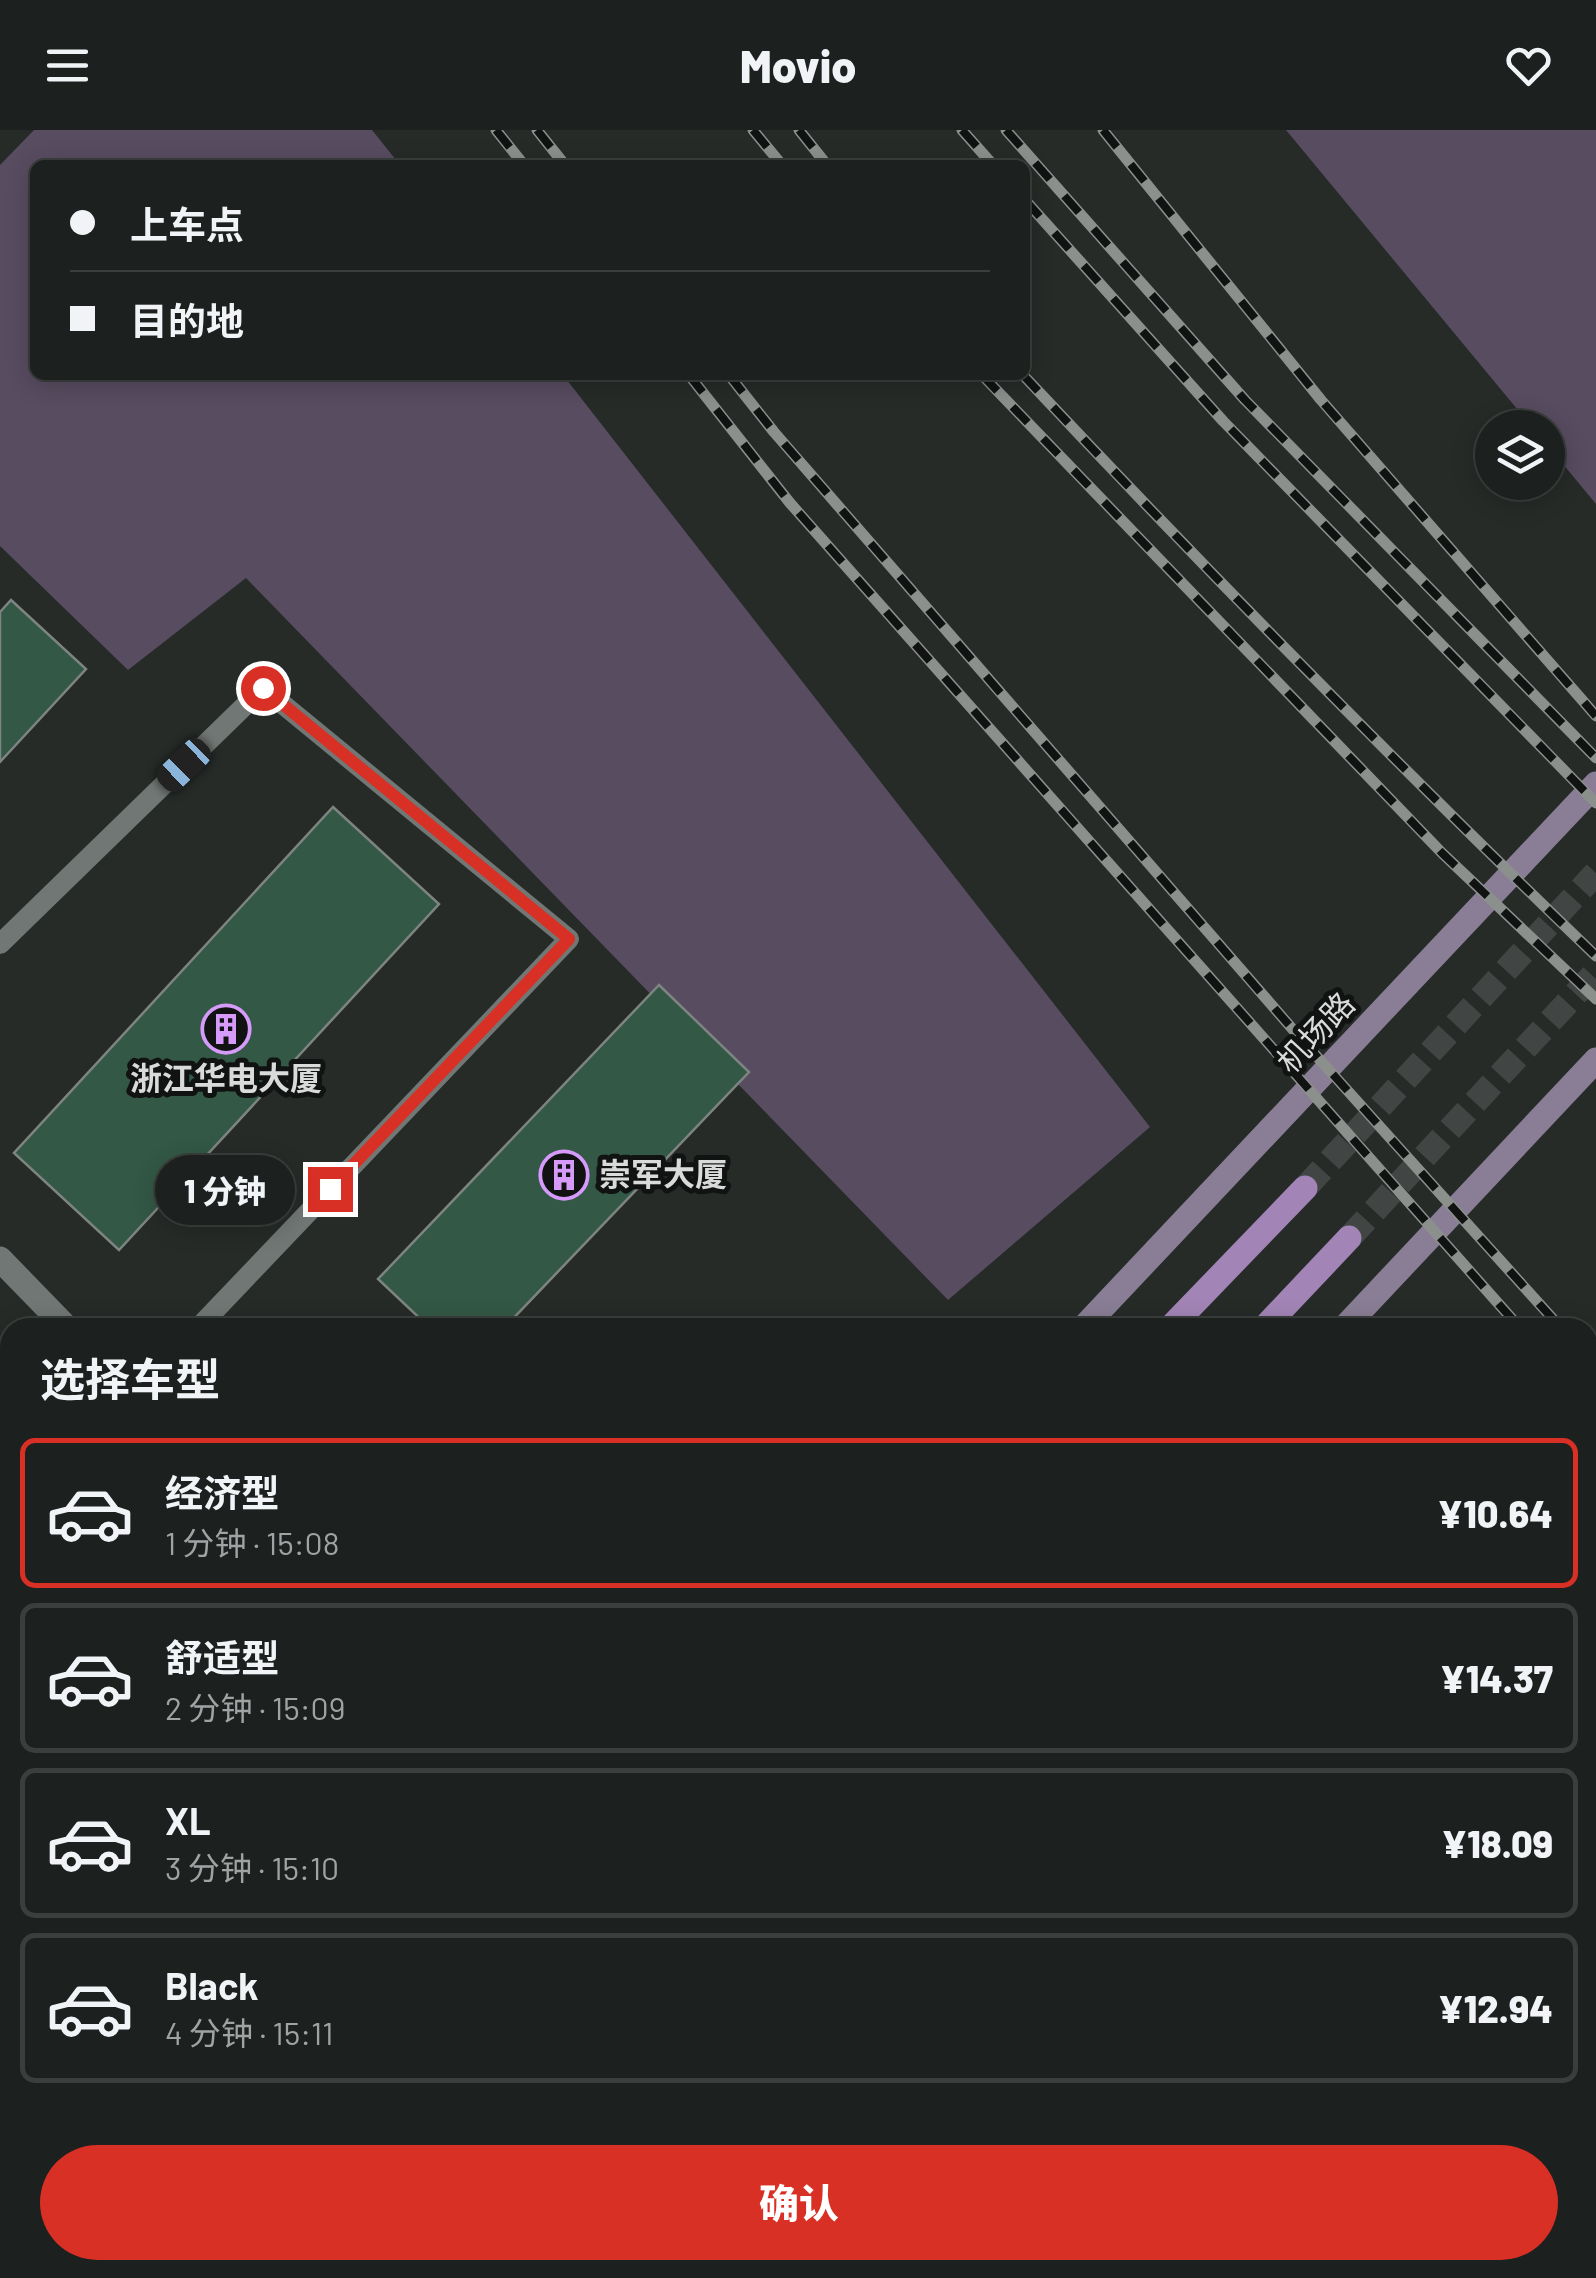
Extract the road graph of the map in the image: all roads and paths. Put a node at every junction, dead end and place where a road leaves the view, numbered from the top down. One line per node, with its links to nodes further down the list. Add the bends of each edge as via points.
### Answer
1 (1596, 784): 9 (main road, 机场路)
2 (0, 944): 8 (lane, via 263,688 569,939)
3 (1596, 1060): 12 (main road)
4 (1305, 1188): 10 (main road)
5 (1349, 1238): 11 (main road)
6 (0, 1259): 7 (street)
7 (56, 1318)
8 (208, 1318)
9 (1092, 1318)
10 (1180, 1318)
11 (1273, 1318)
12 (1353, 1318)

